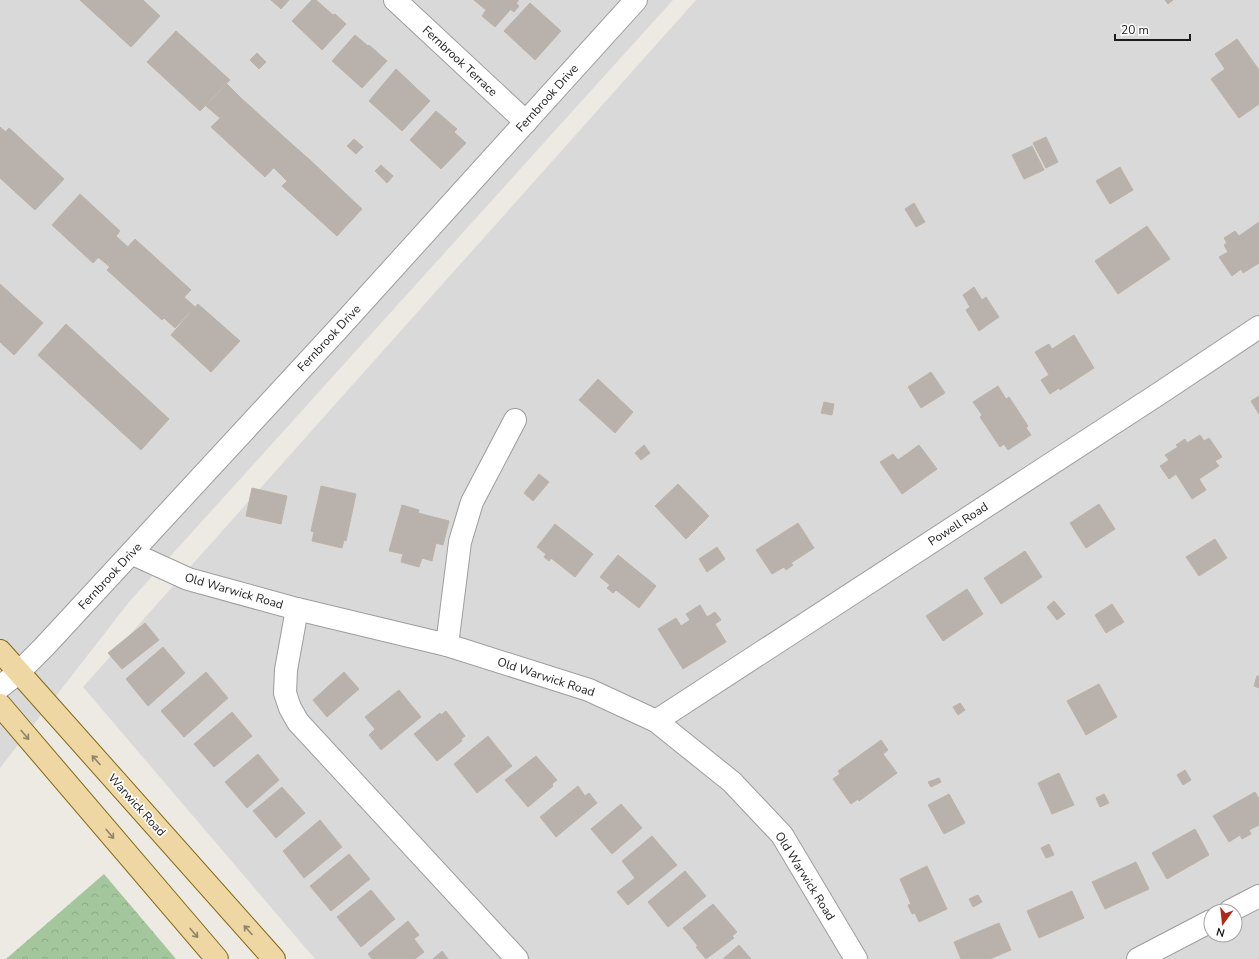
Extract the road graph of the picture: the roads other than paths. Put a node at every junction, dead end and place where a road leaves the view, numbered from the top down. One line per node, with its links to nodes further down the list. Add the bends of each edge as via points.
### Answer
1 (395, 0): 3 (street, Fernbrook Terrace)
2 (636, 0): 3 (street, Fernbrook Drive)
3 (526, 122): 6 (street, Fernbrook Drive)
4 (1259, 327): 13 (street, Powell Road)
5 (515, 420): 8 (street, via 472,502 460,542)
6 (131, 553): 7 (street, Old Warwick Road, via 188,579); 10 (street, Fernbrook Drive)
7 (297, 609): 8 (street, Old Warwick Road); 19 (street, via 286,670 285,693 298,722)
8 (447, 645): 13 (street, Old Warwick Road, via 589,690)
9 (0, 651): 10 (main road, Warwick Road)
10 (18, 673): 11 (street, Fernbrook Drive); 18 (main road, Warwick Road, one-way to 10)
11 (0, 687)
12 (0, 705): 17 (main road, one-way to 17)
13 (656, 721): 20 (street, Old Warwick Road, via 732,782 782,836)
14 (1259, 896): 15 (street)
15 (1243, 904)
16 (1203, 925): 21 (street)
17 (217, 959)
18 (274, 959)
19 (517, 959)
20 (856, 959)
21 (1138, 959)

